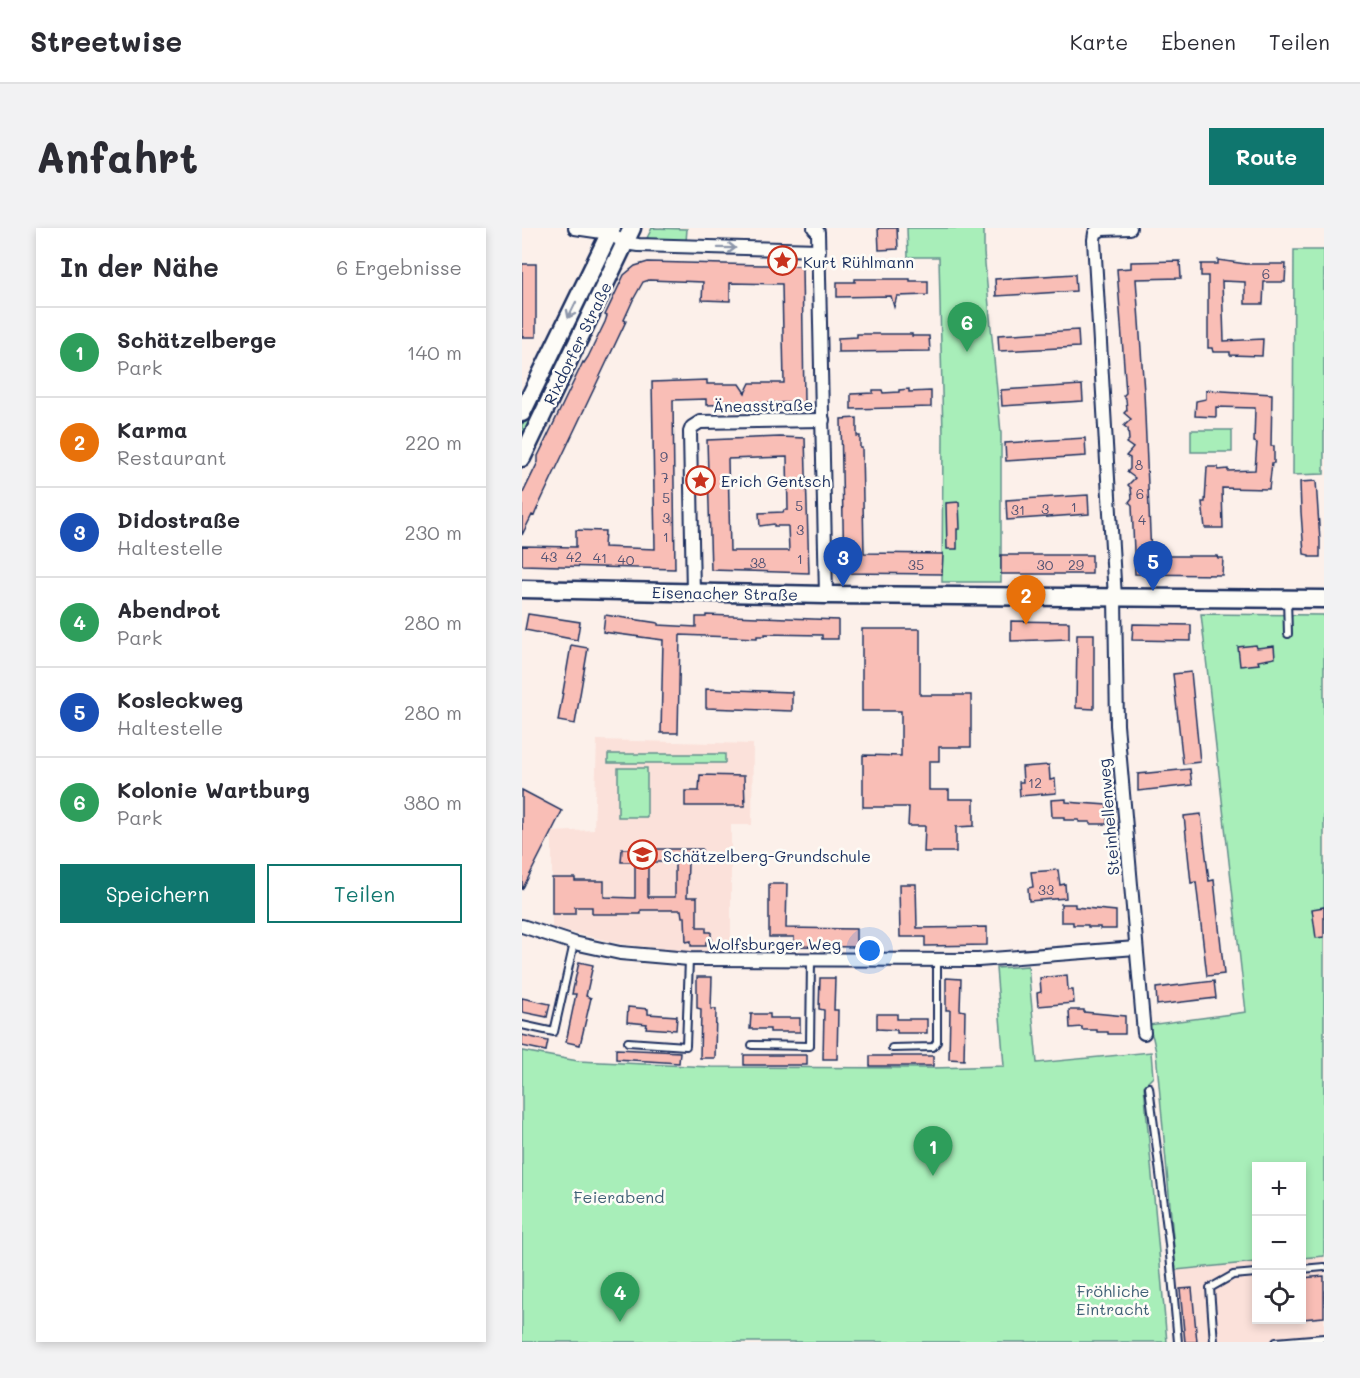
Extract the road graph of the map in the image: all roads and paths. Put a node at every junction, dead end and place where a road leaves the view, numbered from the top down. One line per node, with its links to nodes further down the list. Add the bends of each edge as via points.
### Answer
1 (575, 228): 5 (street)
2 (1130, 228): 3 (street)
3 (1102, 229): 13 (street, Steinhellenweg, via 1095,233 1094,240)
4 (816, 230): 6 (street)
5 (620, 232): 6 (street, one-way to 6, via 638,245); 7 (street, Rixdorfer Straße, one-way to 7); 9 (street, Rixdorfer Straße)
6 (819, 250): 8 (street)
7 (522, 413)
8 (823, 420): 11 (street, Äneasstraße, via 700,422 692,427); 12 (street)
9 (522, 458)
10 (522, 589): 11 (street, Eisenacher Straße)
11 (693, 593): 12 (street, Eisenacher Straße)
12 (826, 595): 13 (street, Eisenacher Straße)
13 (1115, 598): 14 (street, Eisenacher Straße); 19 (street, Steinhellenweg, via 1117,724)
14 (1287, 599): 15 (street, Eisenacher Straße); 16 (lane)
15 (1324, 599)
16 (1288, 633)
17 (522, 926): 18 (street, Wolfsburger Weg)
18 (574, 943): 20 (street, Wolfsburger Weg, via 621,953); 23 (lane, via 554,1032)
19 (1136, 948): 22 (street, Wolfsburger Weg); 24 (street, Steinhellenweg)
20 (689, 959): 21 (street, Wolfsburger Weg); 25 (lane, via 686,1046)
21 (811, 960): 22 (street, Wolfsburger Weg); 26 (lane, via 810,1046)
22 (936, 960): 27 (lane, via 937,1042 933,1047)
23 (522, 1025)
24 (1144, 1033)
25 (628, 1042)
26 (752, 1045)
27 (892, 1048)
28 (1149, 1087): 33 (lane)
29 (1324, 1267): 30 (lane)
30 (1306, 1269)
31 (1252, 1273): 34 (lane, via 1233,1275 1210,1288)
32 (1324, 1338): 35 (lane)
33 (1178, 1342)
34 (1214, 1342)
35 (1276, 1342)

